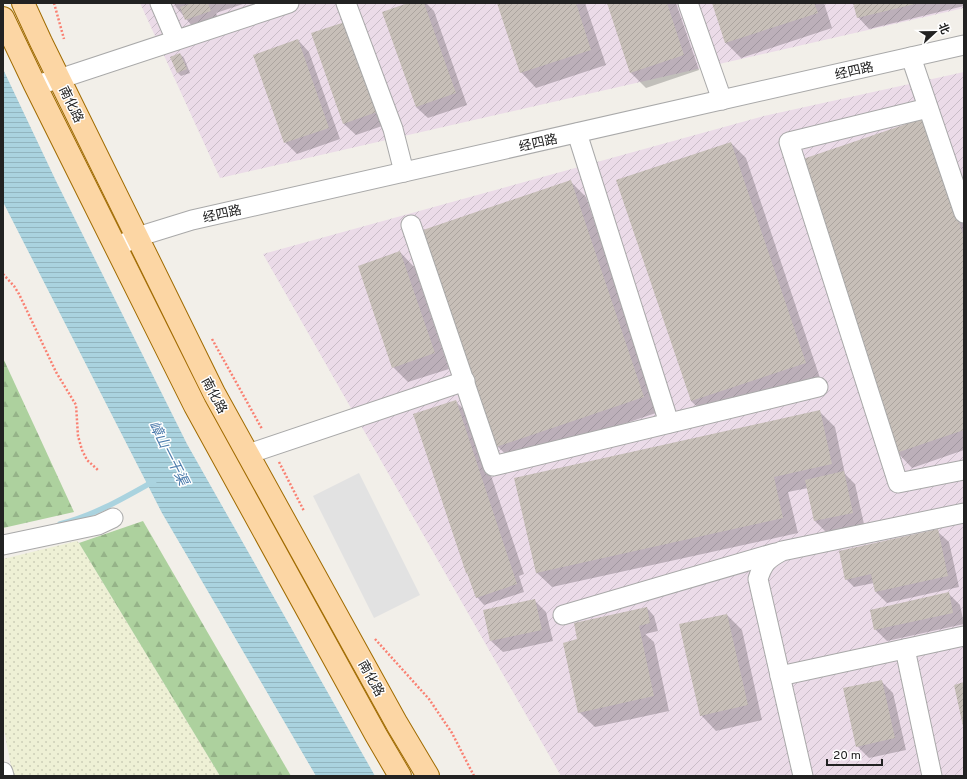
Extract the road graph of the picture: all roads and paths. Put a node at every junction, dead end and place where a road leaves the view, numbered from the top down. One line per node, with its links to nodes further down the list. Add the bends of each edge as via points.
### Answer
1 (23, 3): 12 (main road, 南化路)
2 (54, 3): 9 (path)
3 (160, 3): 8 (street)
4 (289, 3): 8 (street)
5 (346, 3): 17 (street, via 393,129)
6 (688, 3): 14 (street)
7 (3, 18): 13 (main road, 南化路)
8 (176, 40): 12 (street)
9 (66, 44)
10 (964, 45): 11 (street, 经四路)
11 (911, 57): 14 (street, 经四路); 15 (street)
12 (59, 79): 13 (street); 20 (main road, 南化路)
13 (35, 85): 21 (main road, 南化路)
14 (722, 100): 16 (street, 经四路)
15 (928, 108): 18 (street); 29 (street, via 789,142 898,483)
16 (577, 133): 17 (street, 经四路); 26 (street)
17 (404, 172): 20 (street, 经四路, via 192,220)
18 (964, 213)
19 (411, 225): 24 (street)
20 (137, 237): 21 (street, 经四路); 28 (main road, 南化路, via 214,393)
21 (116, 247): 43 (main road, 南化路, via 195,406)
22 (3, 274): 30 (path, via 14,286 56,372 76,405 78,436 82,450 87,460)
23 (210, 336): 27 (path)
24 (465, 382): 26 (street, via 493,466); 27 (street)
25 (818, 387): 26 (street)
26 (669, 423)
27 (272, 447): 28 (street); 32 (path)
28 (248, 454): 44 (main road, 南化路)
29 (964, 470)
30 (99, 471)
31 (964, 513): 35 (street)
32 (307, 517)
33 (113, 518): 34 (street, via 98,525)
34 (3, 545)
35 (782, 551): 36 (street); 40 (street, via 762,566 758,579)
36 (563, 615)
37 (964, 636): 39 (street)
38 (374, 638): 45 (path, via 429,699 452,733)
39 (905, 649): 40 (street); 47 (street)
40 (780, 676): 46 (street)
41 (3, 772): 42 (street)
42 (4, 776)
43 (400, 776)
44 (428, 776)
45 (474, 776)
46 (803, 776)
47 (932, 776)

